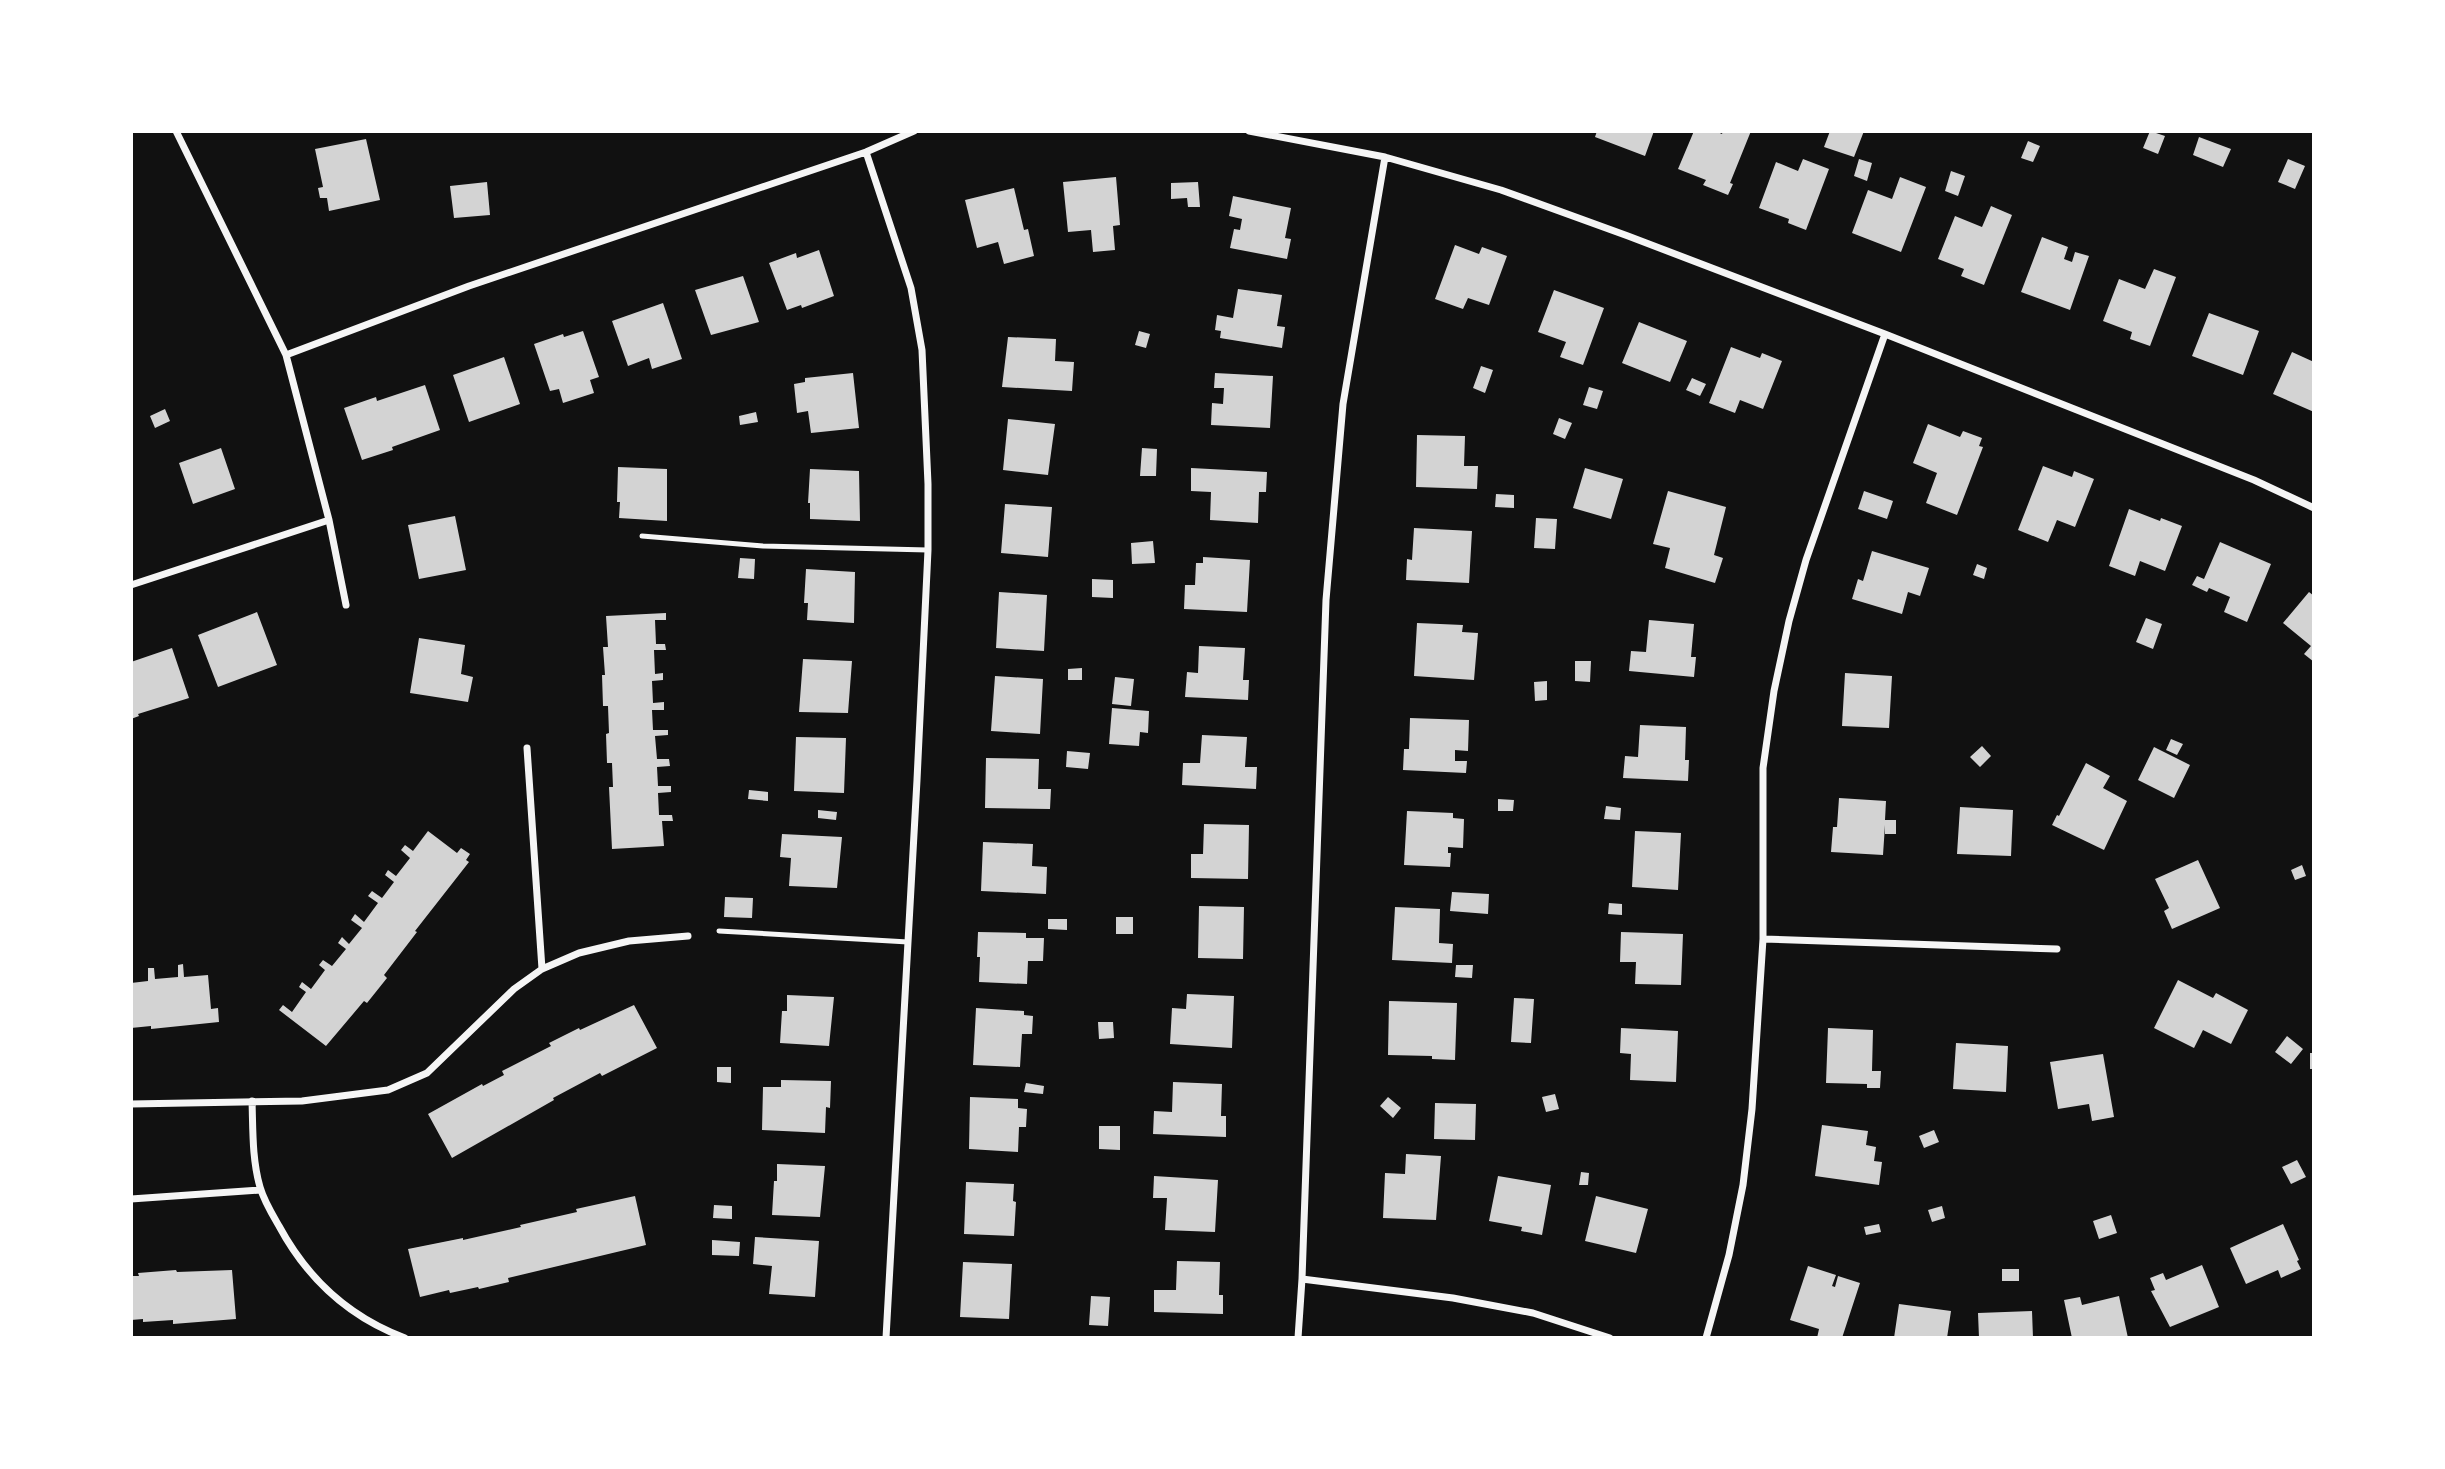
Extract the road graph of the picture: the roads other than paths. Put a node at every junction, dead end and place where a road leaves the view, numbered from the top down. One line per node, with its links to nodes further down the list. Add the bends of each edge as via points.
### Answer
1 (176, 131): 7 (street)
2 (914, 131): 4 (street)
3 (1249, 131): 5 (street)
4 (866, 152): 7 (street, via 469,286); 11 (street, via 911,288 922,350)
5 (1385, 156): 6 (street, via 1514,195); 25 (street, via 1343,404 1326,600)
6 (1885, 334): 8 (street); 17 (street, via 1806,560 1774,691 1763,768)
7 (286, 355): 9 (street)
8 (2314, 508)
9 (329, 520): 12 (street); 13 (street)
10 (642, 536): 11 (lane, via 763,546)
11 (928, 550): 18 (street)
12 (131, 585)
13 (346, 605)
14 (527, 748): 20 (street)
15 (719, 931): 18 (lane)
16 (688, 936): 20 (street, via 629,941 579,953)
17 (1763, 939): 19 (street); 30 (street, via 1743,1185)
18 (908, 942): 27 (street)
19 (2057, 949)
20 (542, 970): 21 (street, via 514,989 427,1073 388,1090 302,1101)
21 (251, 1101): 22 (street); 23 (street)
22 (131, 1104)
23 (261, 1190): 24 (street); 26 (street, via 293,1253 329,1293 347,1308)
24 (131, 1199)
25 (1302, 1279): 28 (street); 29 (street, via 1534,1313)
26 (405, 1338)
27 (886, 1338)
28 (1298, 1338)
29 (1610, 1338)
30 (1706, 1338)

